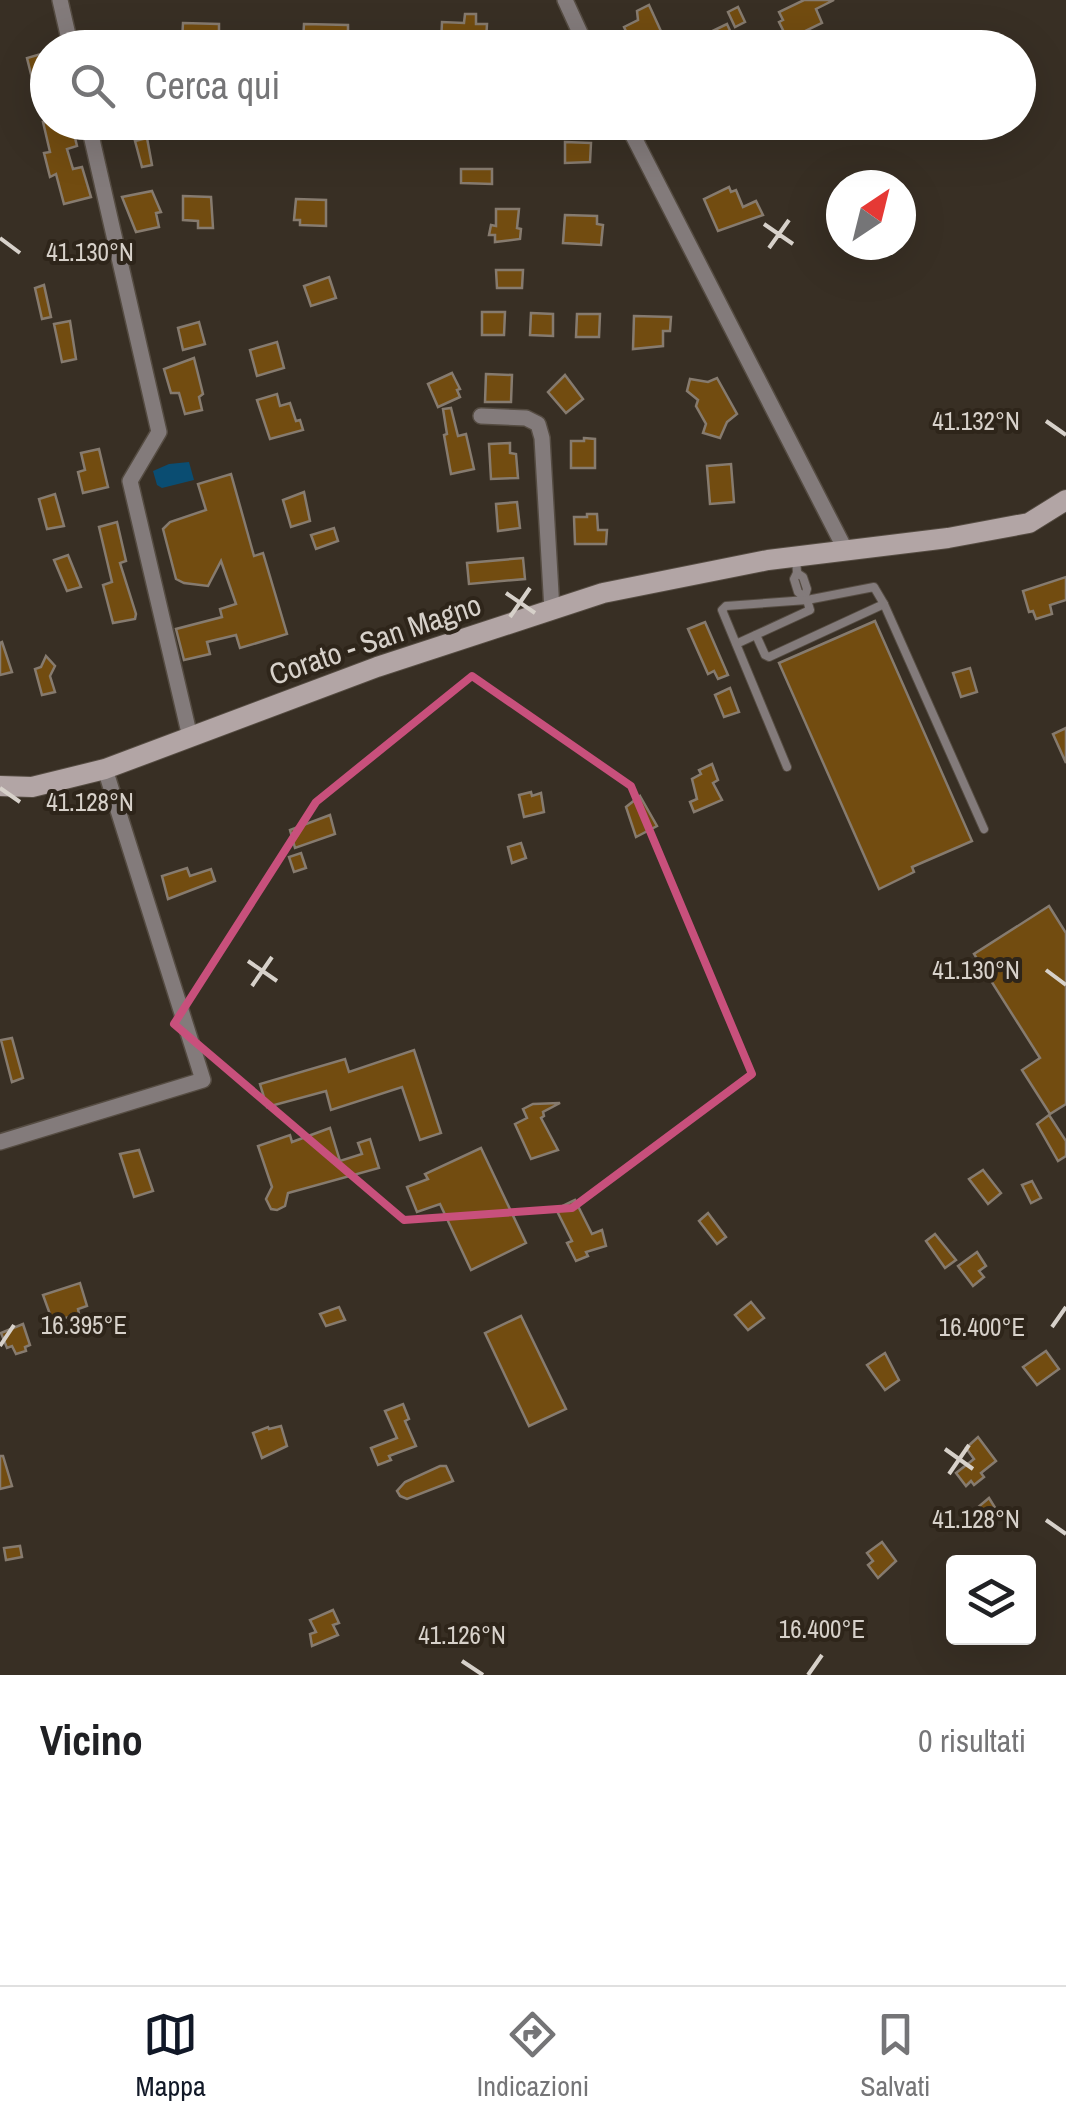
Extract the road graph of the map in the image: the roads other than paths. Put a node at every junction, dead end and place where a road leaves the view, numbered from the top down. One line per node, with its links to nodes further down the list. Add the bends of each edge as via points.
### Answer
1 (60, 0): 3 (street)
2 (564, 0): 4 (street)
3 (67, 30)
4 (578, 30)
5 (92, 140): 17 (street, via 160,432 130,481)
6 (635, 140): 9 (street)
7 (481, 416): 13 (street, via 538,424)
8 (1066, 500): 9 (main road, Corato - San Magno, via 1030,524)
9 (846, 550): 10 (main road, Corato - San Magno)
10 (797, 565): 11 (lane); 13 (main road, Corato - San Magno, via 604,593)
11 (807, 602): 12 (lane, via 874,586); 14 (lane); 15 (lane); 16 (lane, via 726,606)
12 (884, 604): 14 (lane); 21 (lane)
13 (552, 610): 17 (main road, Corato - San Magno)
14 (821, 632): 15 (lane, via 769,657)
15 (756, 635): 16 (lane)
16 (736, 644): 18 (lane)
17 (190, 737): 19 (main road, Corato - San Magno)
18 (786, 767)
19 (105, 769): 20 (main road, Corato - San Magno, via 32,786); 22 (street, via 202,1080)
20 (0, 786)
21 (984, 829)
22 (0, 1142)

